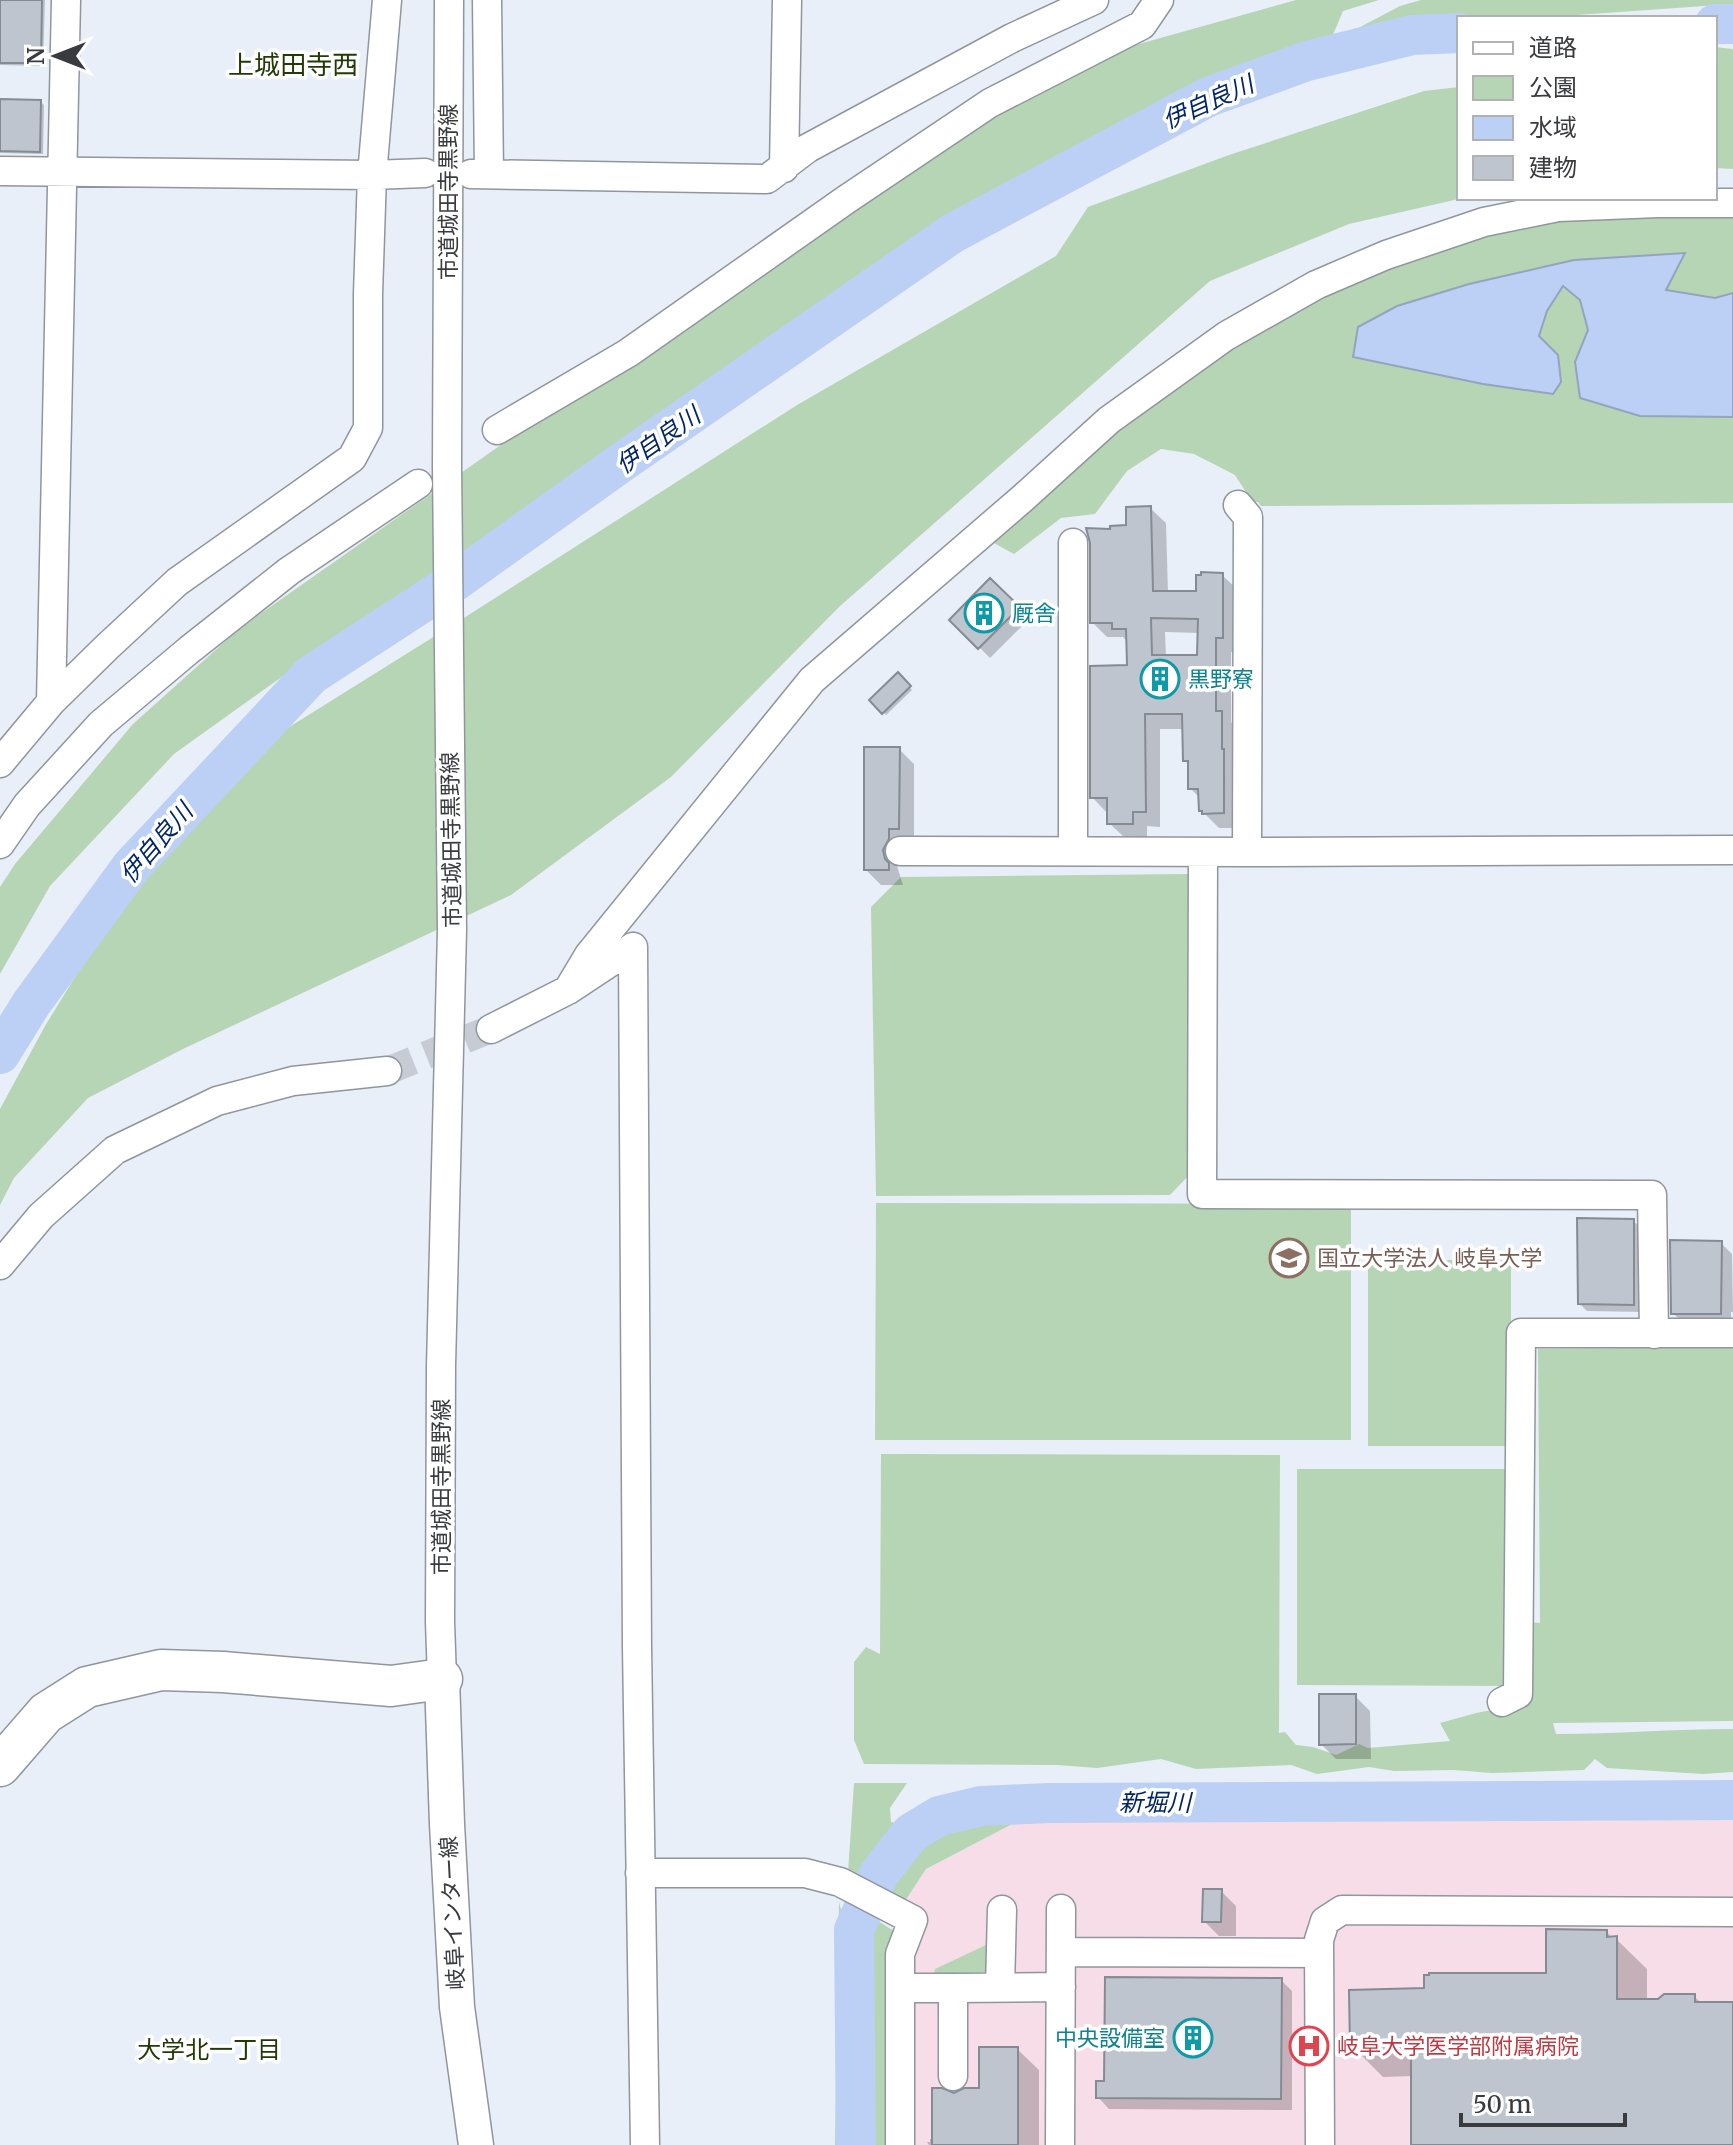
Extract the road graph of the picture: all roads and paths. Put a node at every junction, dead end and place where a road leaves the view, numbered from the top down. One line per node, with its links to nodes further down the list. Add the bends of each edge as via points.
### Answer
1 (66, 0): 10 (street)
2 (387, 0): 12 (street)
3 (449, 0): 32 (street, 市道城田寺黒野線, via 452,930 441,1366)
4 (487, 0): 8 (street, via 480,174 767,179)
5 (787, 0): 8 (street)
6 (1094, 0): 8 (street, via 808,148)
7 (1159, 0): 14 (street, via 1142,25 990,103 628,353)
8 (784, 168)
9 (0, 171): 10 (street)
10 (63, 172): 12 (street); 18 (street)
11 (425, 173): 12 (street)
12 (372, 175): 18 (street, via 368,428 352,458 177,582)
13 (1733, 203): 26 (street, via 1558,207 1484,222 1316,285 1226,336 1109,420 812,680 589,955)
14 (497, 430)
15 (418, 484): 20 (street, via 289,571 101,724 27,805)
16 (1238, 505): 25 (street, via 1248,517)
17 (1073, 543): 23 (street)
18 (51, 702): 19 (street)
19 (0, 763)
20 (0, 844)
21 (1733, 850): 25 (street)
22 (900, 851): 23 (street)
23 (1073, 851): 24 (street)
24 (1203, 852): 25 (street); 31 (street, via 1202,1194 1652,1195)
25 (1247, 852)
26 (568, 990): 27 (street); 36 (street, via 633,947)
27 (491, 1029)
28 (387, 1071): 29 (street, via 293,1081 217,1101 115,1150 41,1216)
29 (0, 1265)
30 (1733, 1333): 31 (street)
31 (1654, 1334): 33 (street, via 1521,1333 1518,1694)
32 (442, 1679): 34 (highway, via 388,1664 164,1646 87,1660 34,1693); 35 (highway, via 391,1686 161,1670 87,1687 46,1713); 47 (main road, 岐阜インター線, via 457,2007)
33 (1502, 1702)
34 (0, 1731)
35 (0, 1766)
36 (640, 1873): 44 (street, via 805,1873 840,1882 913,1920 900,1954); 48 (street)
37 (1061, 1909): 40 (street)
38 (1002, 1910): 42 (street)
39 (1733, 1912): 41 (street, via 1342,1910 1325,1921)
40 (1061, 1952): 41 (street); 43 (street)
41 (1319, 1953): 51 (street)
42 (1000, 1987): 43 (street); 45 (street)
43 (1061, 1987): 50 (street)
44 (900, 1988): 45 (street); 49 (street)
45 (953, 1988): 46 (street)
46 (953, 2076)
47 (476, 2145)
48 (645, 2145)
49 (900, 2145)
50 (1060, 2145)
51 (1320, 2145)

